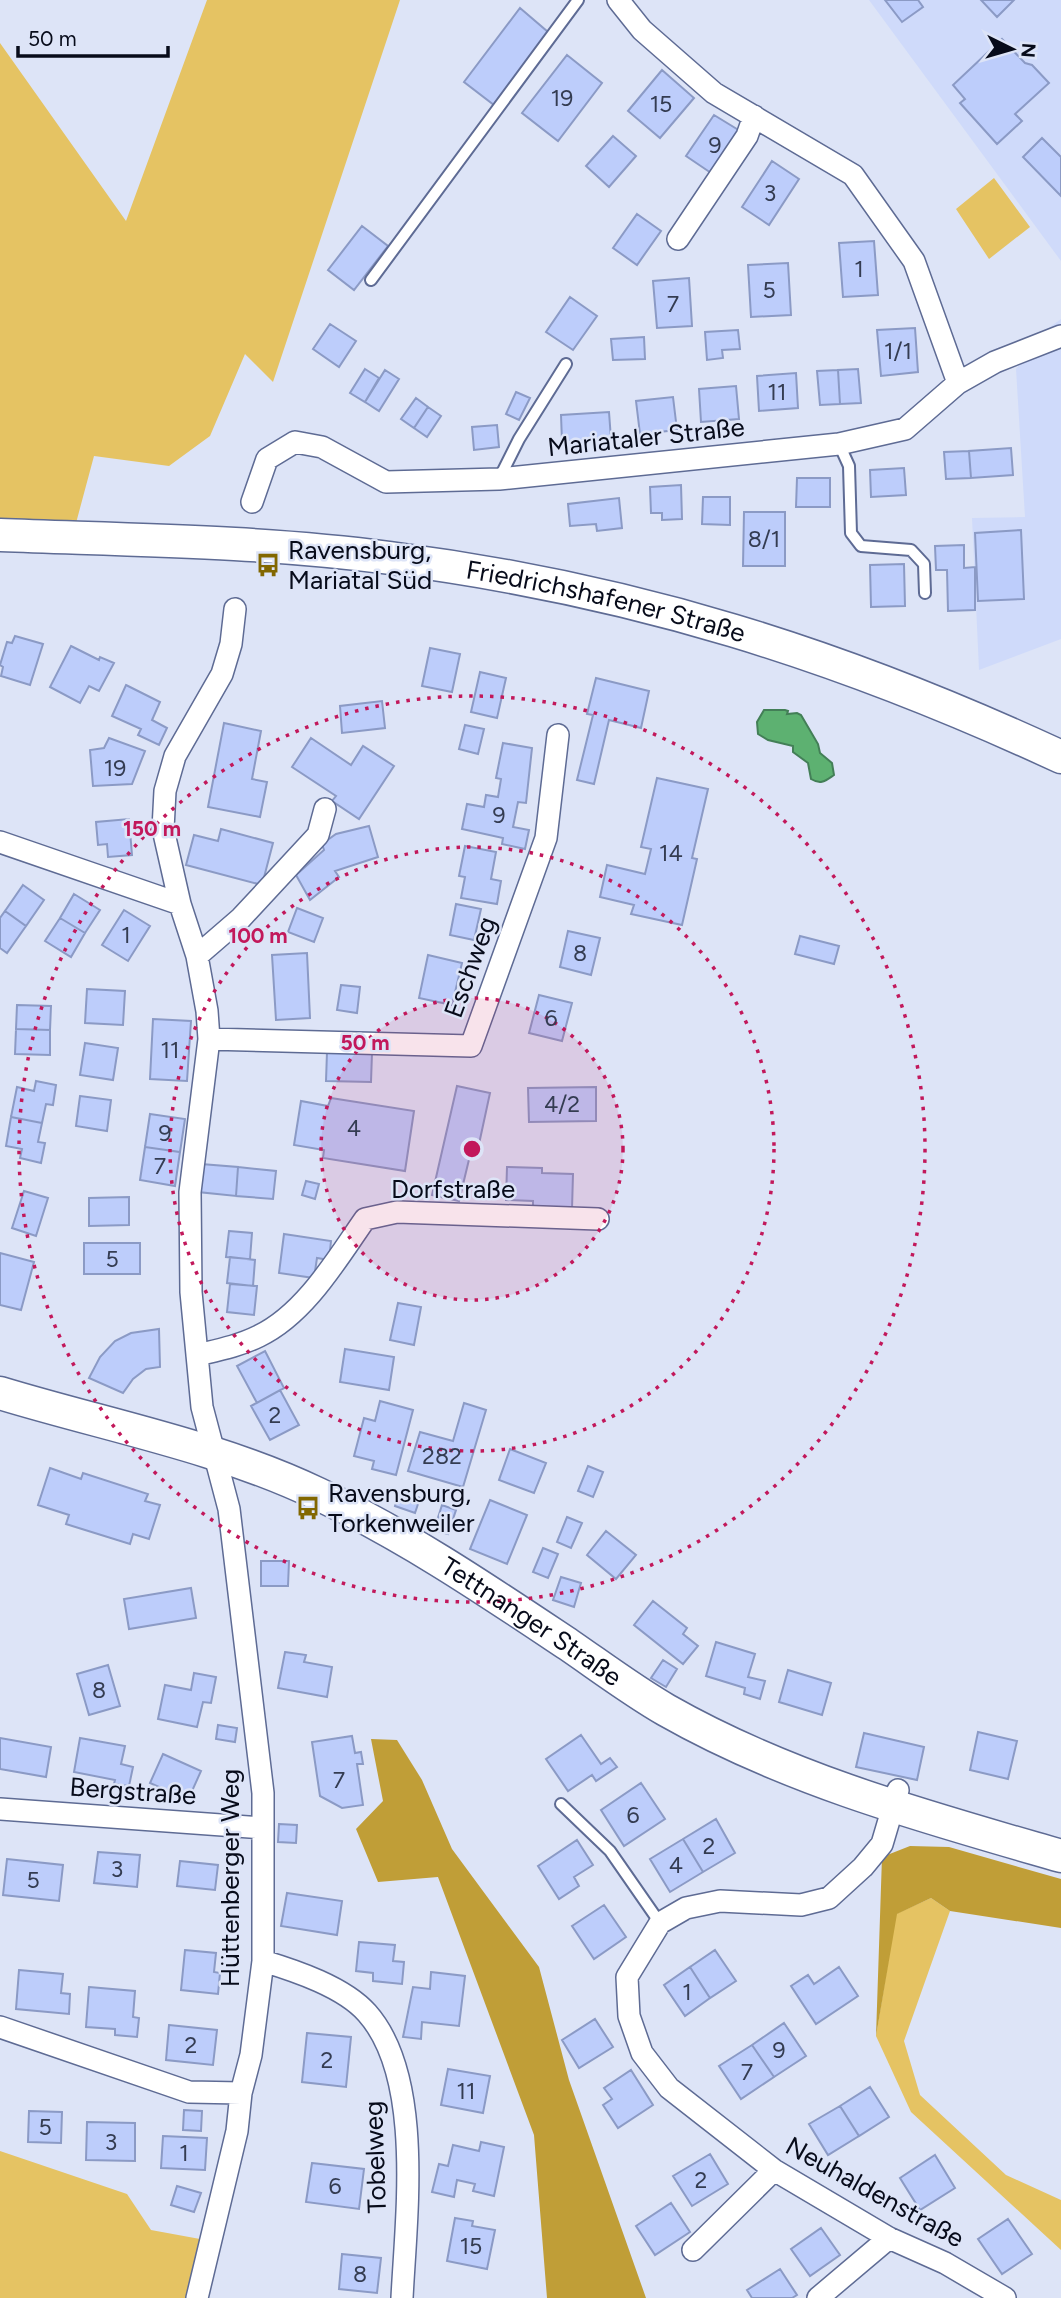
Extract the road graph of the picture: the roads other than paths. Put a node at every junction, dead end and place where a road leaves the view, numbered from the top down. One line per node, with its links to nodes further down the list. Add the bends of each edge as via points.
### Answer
1 (578, 0): 5 (lane)
2 (618, 0): 3 (street, via 642,30 714,93)
3 (754, 116): 4 (street, via 747,136); 8 (street, via 853,175 914,261)
4 (678, 239)
5 (370, 279)
6 (1061, 337): 8 (street, Mariataler Straße, via 995,362)
7 (566, 363): 10 (lane)
8 (958, 383): 9 (street, Mariataler Straße, via 905,429)
9 (839, 444): 10 (street, Mariataler Straße); 13 (lane, via 849,466 851,533 861,546 911,551 924,564)
10 (499, 480): 11 (street, Mariataler Straße, via 386,482 322,447 295,442 267,459)
11 (252, 502)
12 (0, 535): 16 (street, Friedrichshafener Straße, via 344,553 596,593 778,642 953,707)
13 (925, 593)
14 (235, 608): 19 (street, via 222,674 174,756 165,791 163,829)
15 (558, 735): 21 (street, Eschweg, via 546,838 471,1046)
16 (1061, 757)
17 (324, 809): 20 (street, via 318,835 241,918)
18 (0, 842): 19 (street)
19 (180, 904): 20 (street)
20 (197, 956): 21 (street)
21 (209, 1039): 23 (street, via 190,1192)
22 (598, 1219): 23 (street, Dorfstraße, via 397,1212 365,1219 311,1295 263,1335)
23 (197, 1355): 25 (street, via 202,1406)
24 (0, 1393): 25 (street, Tettnanger Straße)
25 (215, 1455): 26 (street, Tettnanger Straße, via 314,1492 371,1520 664,1709 729,1744 781,1767); 29 (street, Hüttenberger Weg, via 229,1509 263,1793)
26 (897, 1798): 30 (street, Tettnanger Straße); 31 (street, via 882,1844 829,1898 801,1905 720,1901 686,1908)
27 (561, 1804): 31 (lane, via 610,1851)
28 (0, 1810): 29 (street, Bergstraße)
29 (262, 1828): 32 (street, Hüttenberger Weg)
30 (1061, 1856)
31 (660, 1923): 35 (street, Neuhaldenstraße, via 627,1977 629,2016 642,2053 669,2088)
32 (263, 1961): 34 (street, Hüttenberger Weg, via 251,2055); 39 (street, Tobelweg, via 326,1985 366,2011 387,2040 404,2098 408,2191)
33 (0, 2027): 34 (street, via 189,2092)
34 (241, 2093): 38 (street, Hüttenberger Weg, via 237,2131)
35 (774, 2170): 36 (street, Neuhaldenstraße); 37 (street)
36 (889, 2238): 40 (street); 41 (street, Neuhaldenstraße, via 945,2263)
37 (693, 2250)
38 (197, 2298)
39 (402, 2298)
40 (818, 2298)
41 (1005, 2298)

